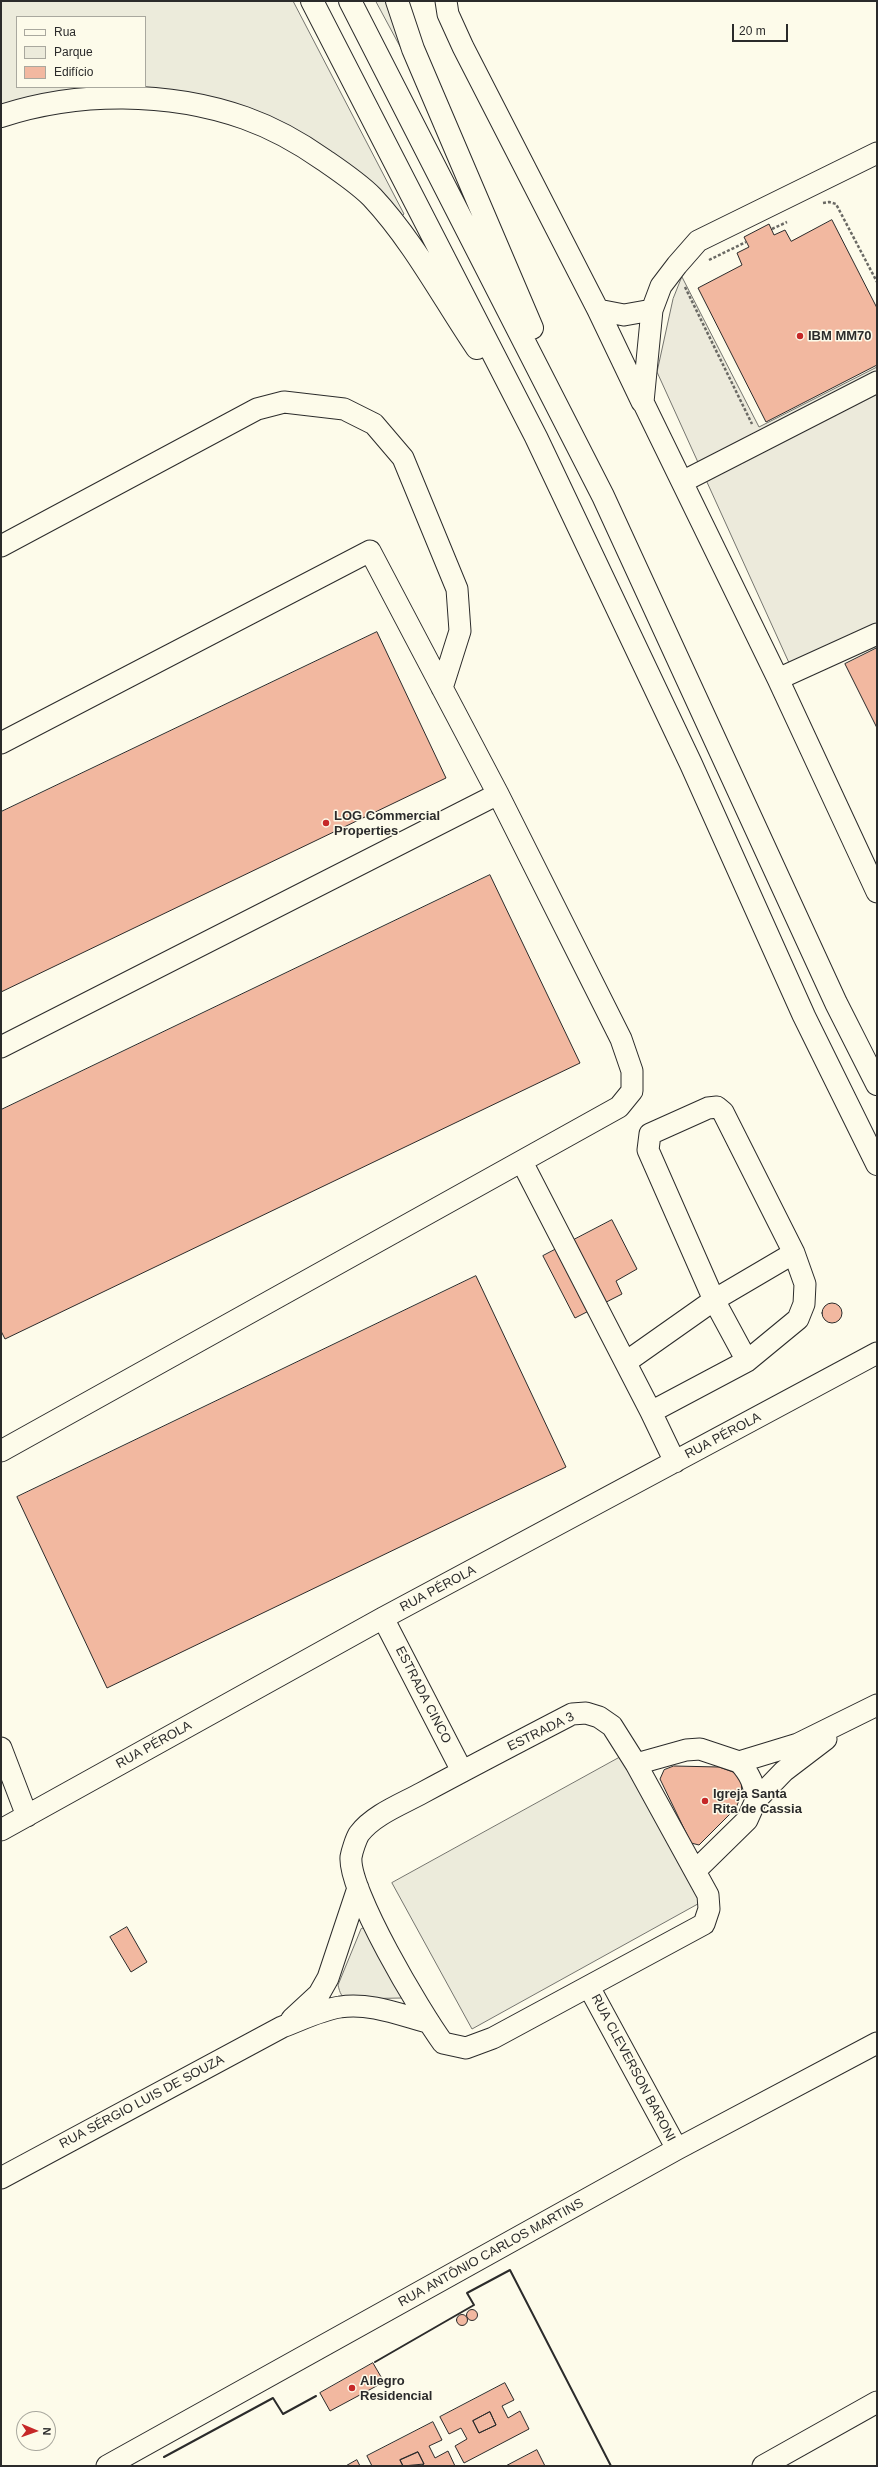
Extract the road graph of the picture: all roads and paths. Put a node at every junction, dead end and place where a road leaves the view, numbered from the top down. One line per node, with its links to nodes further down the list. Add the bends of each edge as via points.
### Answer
1 (312, 1): 18 (highway)
2 (350, 1): 21 (highway)
3 (397, 1): 21 (highway, via 413,49)
4 (446, 1): 14 (street, via 448,14 463,47)
5 (1, 116): 18 (highway, via 51,104 90,99 133,98 166,101 210,107 245,118 278,132 310,151 371,196 399,229)
6 (877, 153): 15 (street, via 698,242 676,265 662,286)
7 (821, 204): 12 (path, via 836,204)
8 (793, 218): 9 (path)
9 (772, 229)
10 (746, 242): 11 (path)
11 (705, 262)
12 (877, 282)
13 (683, 283): 19 (path)
14 (598, 310): 15 (street, via 624,315); 17 (street)
15 (652, 310): 17 (street)
16 (877, 382): 19 (street)
17 (642, 402): 20 (street)
18 (536, 437): 33 (highway, via 691,764 804,1016)
19 (761, 441): 20 (street)
20 (682, 482): 24 (street)
21 (603, 496): 31 (highway, via 836,1003)
22 (1, 546): 25 (street, via 257,409 284,402 344,409 374,424 402,458 457,589 460,631)
23 (877, 634): 24 (street)
24 (778, 679): 28 (street)
25 (442, 688): 26 (street, via 370,551); 27 (street)
26 (1, 744)
27 (498, 794): 30 (street); 32 (street, via 621,1039 632,1071 632,1091 619,1107)
28 (872, 870): 29 (street)
29 (877, 892)
30 (1, 1047)
31 (877, 1084)
32 (522, 1162): 38 (street); 40 (street)
33 (877, 1164)
34 (794, 1253): 35 (street); 35 (street, via 723,1112 717,1107 708,1108 650,1134 648,1150); 37 (street, via 805,1284 804,1304 798,1319)
35 (714, 1300): 37 (street); 38 (street)
36 (877, 1353): 41 (street, RUA PÉROLA)
37 (747, 1361): 39 (street)
38 (626, 1362): 39 (street)
39 (651, 1412): 41 (street)
40 (1, 1451)
41 (675, 1462): 42 (street, RUA PÉROLA)
42 (383, 1618): 48 (street, ESTRADA CINCO); 50 (street, RUA PÉROLA)
43 (877, 1705): 44 (street)
44 (851, 1719): 46 (street, via 798,1744); 49 (street, via 784,1771)
45 (1, 1748): 50 (street)
46 (739, 1762): 47 (street, via 700,1749 686,1750); 49 (street, via 748,1772 755,1788)
47 (636, 1764): 48 (street, ESTRADA 3, via 612,1726 599,1717 586,1713 572,1714); 52 (street, ESTRADA 3)
48 (462, 1771): 53 (street, ESTRADA 3, via 379,1817 358,1835 351,1858)
49 (756, 1800): 52 (street, via 747,1820)
50 (26, 1816): 51 (street, RUA PÉROLA)
51 (1, 1830)
52 (695, 1872): 55 (street, ESTRADA 3, via 708,1895 709,1909 704,1924)
53 (358, 1888): 54 (street, RUA SÉRGIO LUIS DE SOUZA); 57 (street, ESTRADA 3, via 392,1959)
54 (328, 1978): 56 (street, via 331,1995); 58 (street, RUA SÉRGIO LUIS DE SOUZA, via 319,1994)
55 (589, 1986): 57 (street, ESTRADA 3, via 493,2038 466,2048 443,2043); 60 (street, RUA CLEVERSON BARONI)
56 (341, 2006): 57 (street, RUA SÉRGIO LUIS DE SOUZA, via 374,2008); 58 (street, RUA SÉRGIO LUIS DE SOUZA)
57 (427, 2022)
58 (282, 2027): 61 (street, RUA SÉRGIO LUIS DE SOUZA)
59 (877, 2043): 60 (street, RUA ANTÔNIO CARLOS MARTINS)
60 (677, 2149): 63 (street, RUA ANTÔNIO CARLOS MARTINS)
61 (1, 2178)
62 (877, 2402): 64 (street)
63 (107, 2466)
64 (763, 2466)

